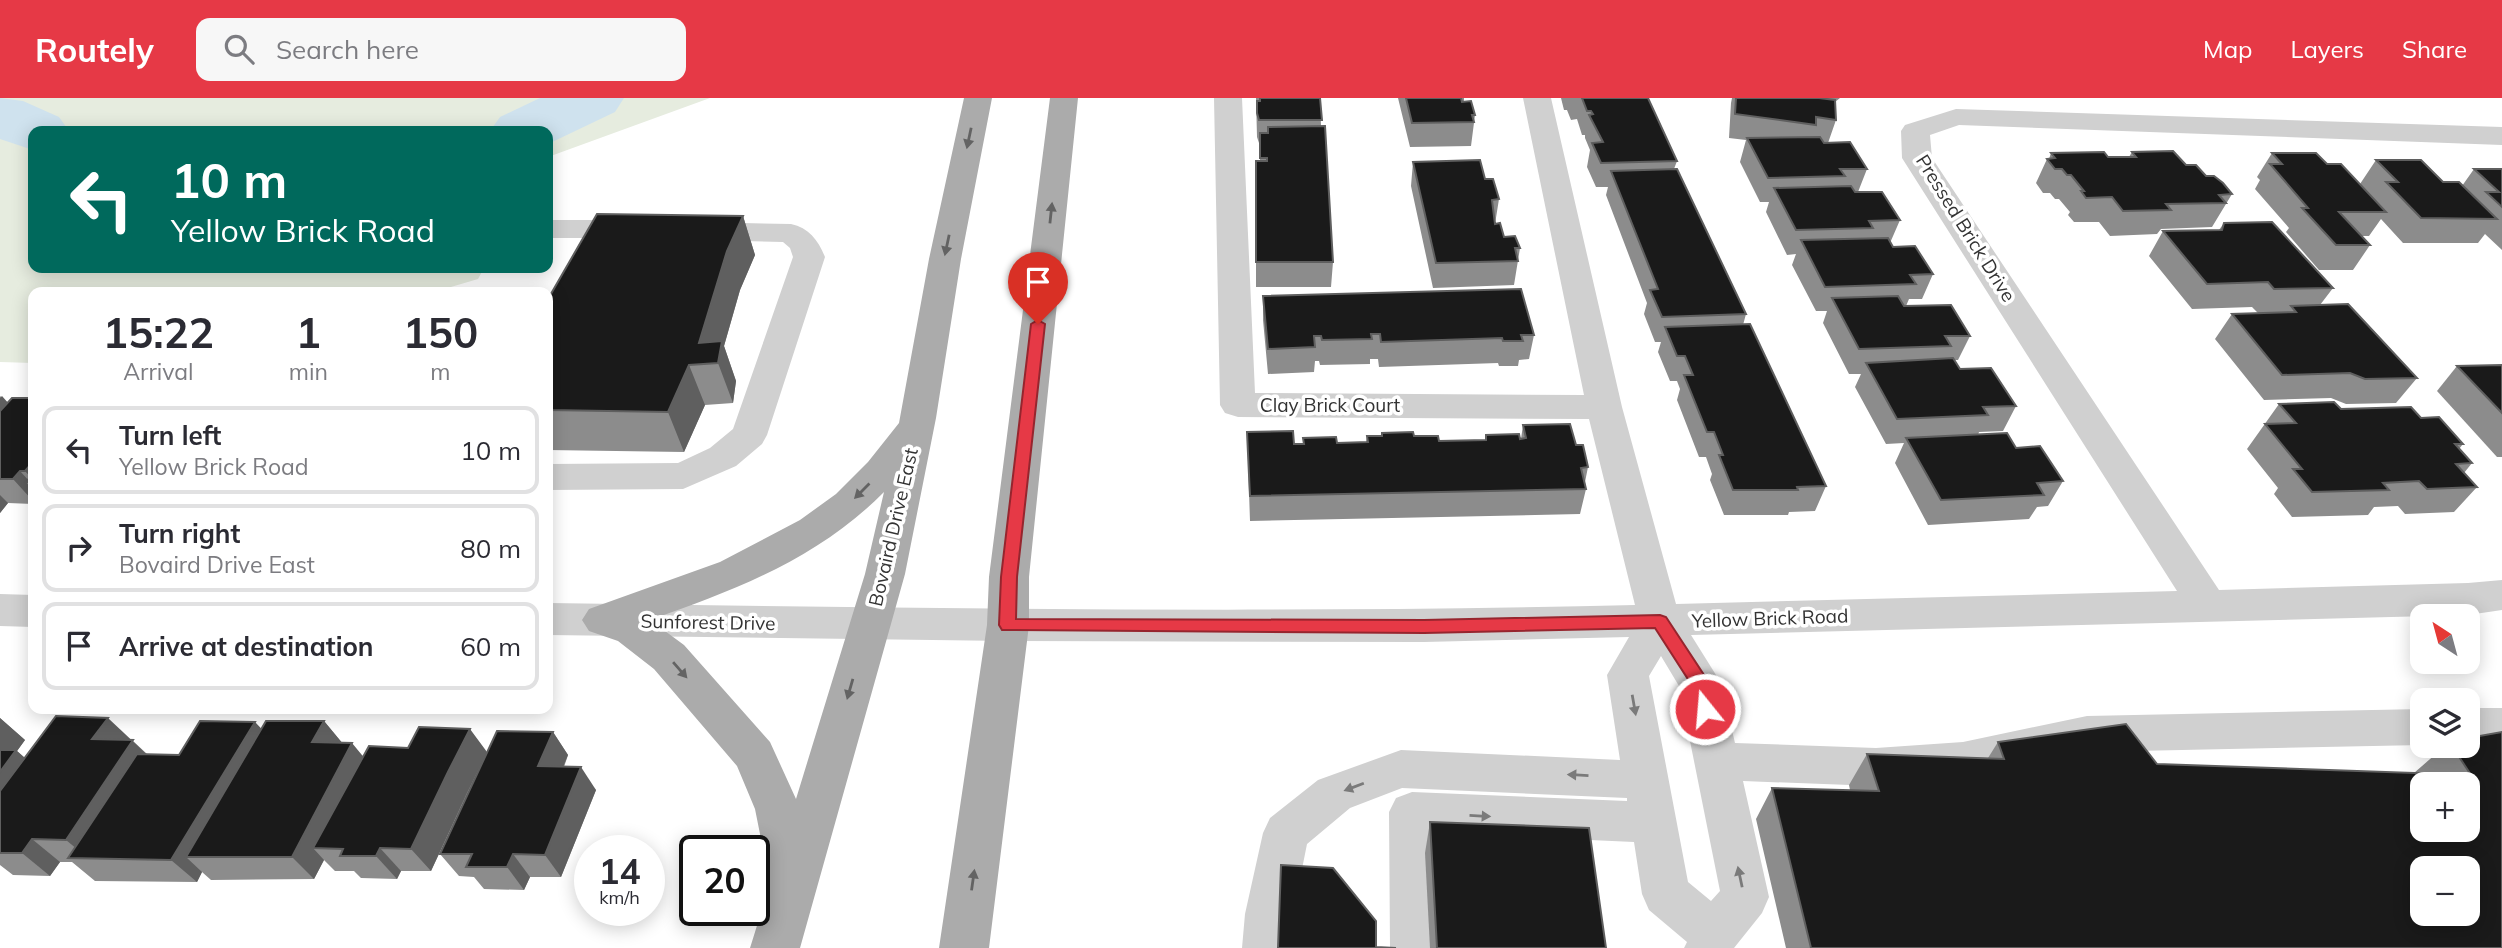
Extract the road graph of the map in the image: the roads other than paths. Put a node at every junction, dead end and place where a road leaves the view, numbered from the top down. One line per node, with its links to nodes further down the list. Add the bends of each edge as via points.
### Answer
1 (978, 98): 10 (main road, Bovaird Drive East, one-way to 10)
2 (1064, 98): 20 (main road, one-way to 2, via 1009,577)
3 (1228, 98): 9 (street, Clay Brick Court, via 1238,405)
4 (1537, 98): 9 (street)
5 (2502, 136): 13 (street, Pressed Brick Drive, via 1956,117 1915,131 1917,158)
6 (553, 229): 7 (street)
7 (635, 229): 8 (street); 11 (street, via 791,233 804,244 809,257 749,435 723,457 683,476)
8 (589, 263)
9 (1604, 407): 18 (street)
10 (918, 418): 17 (main road, one-way to 17, via 891,461 855,499 809,534 723,579); 19 (main road, Bovaird Drive East, via 886,573)
11 (553, 477)
12 (2502, 595): 13 (street, Yellow Brick Road)
13 (2208, 606): 18 (street, Yellow Brick Road)
14 (0, 611): 15 (street)
15 (28, 611)
16 (553, 620): 17 (street, Sunforest Drive)
17 (604, 620): 19 (street, Sunforest Drive); 26 (main road, one-way to 26, via 632,629 669,657 754,755 778,809)
18 (1660, 621): 20 (street, Yellow Brick Road, via 1424,626); 24 (street, via 1700,683); 25 (street, one-way to 25, via 1628,675)
19 (869, 623): 20 (street, Yellow Brick Road); 26 (main road, Bovaird Drive East, one-way to 26)
20 (1008, 625): 29 (main road, one-way to 20)
21 (2480, 726): 22 (street)
22 (2502, 726)
23 (2410, 727): 24 (street, via 2087,734 1963,761 1876,767)
24 (1716, 761): 27 (street, one-way to 24, via 1745,897)
25 (1650, 802): 27 (street, via 1666,894); 30 (street, one-way to 30, via 1401,769 1334,794 1286,833); 31 (street, one-way to 25, via 1412,813)
26 (793, 886): 28 (main road, Bovaird Drive East)
27 (1711, 941)
28 (775, 948)
29 (964, 948)
30 (1267, 948)
31 (1415, 948)

